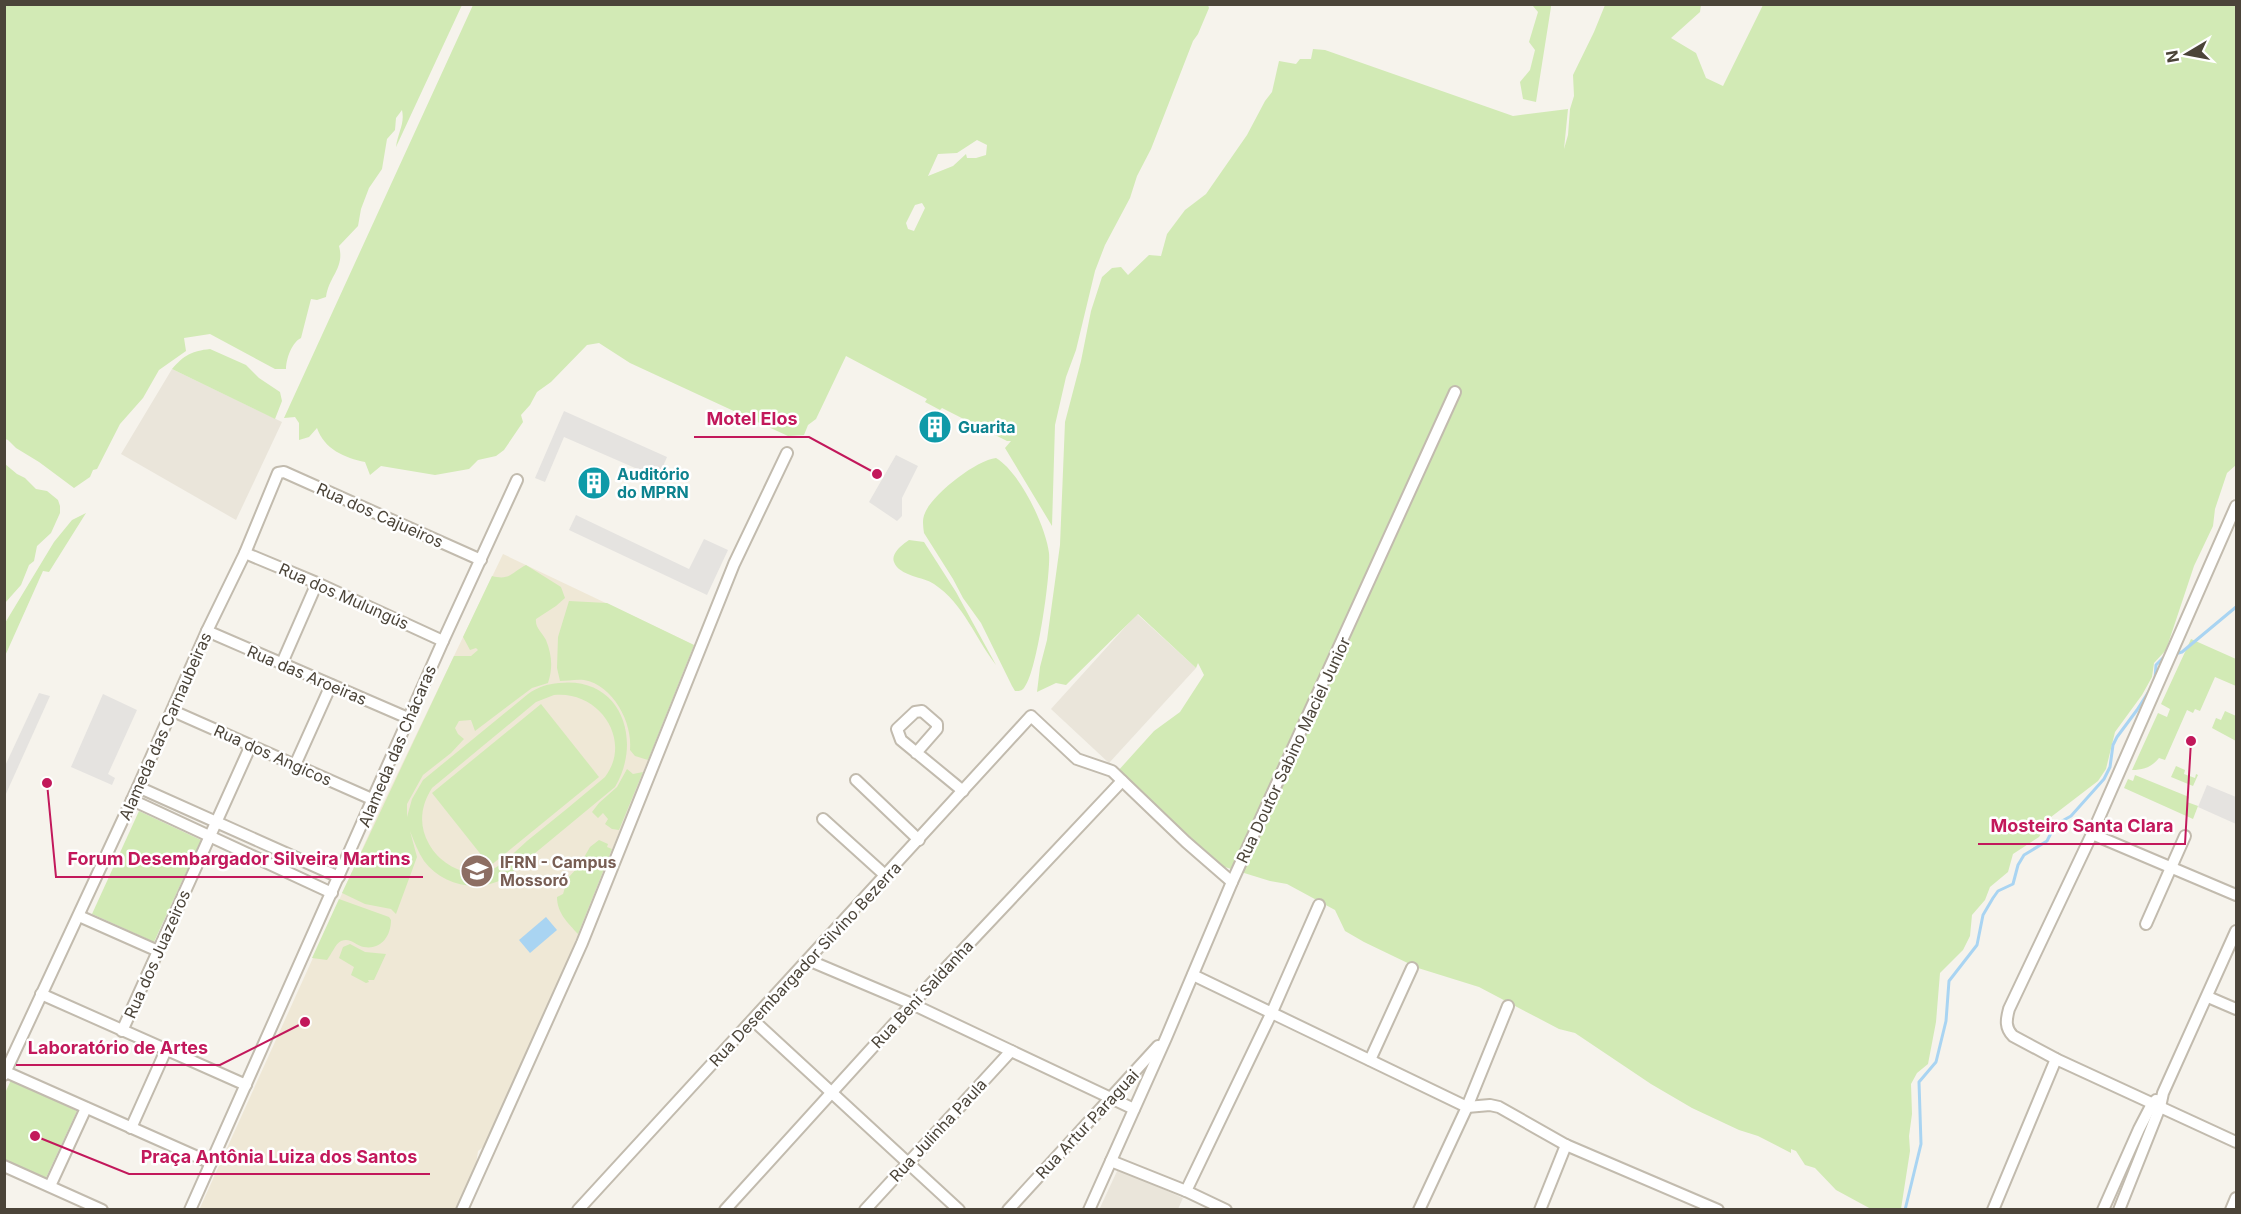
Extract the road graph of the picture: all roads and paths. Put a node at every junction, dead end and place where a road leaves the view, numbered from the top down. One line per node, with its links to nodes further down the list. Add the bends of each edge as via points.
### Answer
1 (1455, 392): 33 (street, Rua Doutor Sabino Maciel Junior)
2 (787, 453): 78 (street, via 734,564 582,943)
3 (278, 473): 6 (street, Alameda das Carnaubeiras); 7 (street, Rua dos Cajueiros, via 284,472)
4 (517, 480): 7 (street, Alameda das Chácaras)
5 (2236, 506): 26 (street)
6 (245, 553): 8 (street, Rua dos Mulungús); 9 (street, Alameda das Carnaubeiras)
7 (481, 560): 10 (street, Alameda das Chácaras)
8 (317, 583): 10 (street, Rua dos Mulungús); 11 (street)
9 (207, 632): 11 (street, Rua das Aroeiras); 13 (street, Alameda das Carnaubeiras)
10 (443, 641): 14 (street, Alameda das Chácaras)
11 (282, 663): 12 (street, Rua das Aroeiras)
12 (331, 685): 14 (street, Rua das Aroeiras); 17 (street)
13 (172, 711): 15 (street, Rua dos Angicos); 20 (street, Alameda das Carnaubeiras)
14 (408, 718): 23 (street, Alameda das Chácaras)
15 (251, 745): 17 (street, Rua dos Angicos); 25 (street, Rua dos Juazeiros)
16 (916, 753): 21 (street)
17 (295, 765): 23 (street, Rua dos Angicos)
18 (856, 780): 29 (street)
19 (1122, 782): 21 (street, Rua Desembargador Silvino Bezerra, via 1112,771 1077,759 1032,717); 33 (street); 46 (street, Rua Beni Saldanha)
20 (138, 787): 22 (street, Alameda das Carnaubeiras); 25 (street)
21 (963, 791): 29 (street, Rua Desembargador Silvino Bezerra)
22 (132, 800): 27 (street); 37 (street, Alameda das Carnaubeiras)
23 (374, 800): 32 (street, Alameda das Chácaras)
24 (823, 819): 31 (street)
25 (216, 822): 27 (street, Rua dos Juazeiros); 32 (street)
26 (2092, 834): 30 (street); 55 (street, via 2009,1009 2006,1023 2009,1032)
27 (210, 836): 34 (street); 40 (street, Rua dos Juazeiros)
28 (2185, 836): 30 (street)
29 (919, 840): 31 (street, Rua Desembargador Silvino Bezerra)
30 (2171, 866): 35 (street); 38 (street)
31 (886, 876): 41 (street, Rua Desembargador Silvino Bezerra)
32 (339, 877): 34 (street, Alameda das Chácaras)
33 (1232, 882): 43 (street, Rua Doutor Sabino Maciel Junior)
34 (332, 893): 58 (street, Alameda das Chácaras)
35 (2236, 896)
36 (1319, 905): 49 (street)
37 (79, 916): 40 (street); 44 (street, Alameda das Carnaubeiras)
38 (2146, 924)
39 (2236, 931): 45 (street)
40 (158, 951): 51 (street, Rua dos Juazeiros)
41 (808, 960): 46 (street); 50 (street, Rua Desembargador Silvino Bezerra)
42 (1412, 968): 56 (street)
43 (1193, 975): 49 (street); 52 (street, Rua Doutor Sabino Maciel Junior)
44 (41, 994): 51 (street); 57 (street, Alameda das Carnaubeiras)
45 (2208, 997): 48 (street); 61 (street)
46 (912, 1004): 54 (street); 59 (street, Rua Beni Saldanha)
47 (1508, 1006): 62 (street)
48 (2236, 1008)
49 (1272, 1012): 56 (street); 73 (street)
50 (754, 1021): 59 (street); 79 (street, Rua Desembargador Silvino Bezerra)
51 (122, 1031): 53 (street)
52 (1166, 1038): 60 (street, Rua Artur Paraguai); 64 (street, Rua Doutor Sabino Maciel Junior)
53 (166, 1050): 58 (street); 65 (street)
54 (1011, 1051): 60 (street); 70 (street, Rua Julinha Paula)
55 (2056, 1059): 61 (street); 88 (street)
56 (1370, 1060): 62 (street)
57 (5, 1073): 63 (street)
58 (246, 1085): 69 (street, Alameda das Chácaras)
59 (832, 1092): 70 (street); 80 (street, Rua Beni Saldanha)
60 (1110, 1099): 64 (street); 83 (street, Rua Artur Paraguai)
61 (2156, 1106): 66 (street); 89 (street); 90 (street)
62 (1467, 1107): 67 (street, via 1499,1107); 86 (street)
63 (86, 1108): 65 (street); 72 (street)
64 (1134, 1109): 68 (street, Rua Doutor Sabino Maciel Junior)
65 (131, 1128): 69 (street)
66 (2236, 1142)
67 (1566, 1145): 75 (street); 87 (street)
68 (1111, 1161): 73 (street); 84 (street, Rua Doutor Sabino Maciel Junior)
69 (211, 1163): 77 (street, Alameda das Chácaras)
70 (908, 1163): 81 (street, Rua Julinha Paula); 82 (street)
71 (4, 1166): 72 (street)
72 (50, 1186): 76 (street)
73 (1186, 1191): 85 (street)
74 (2236, 1198): 91 (street)
75 (1710, 1208)
76 (102, 1209)
77 (190, 1209)
78 (462, 1209)
79 (578, 1209)
80 (724, 1209)
81 (865, 1209)
82 (959, 1209)
83 (1008, 1209)
84 (1089, 1209)
85 (1226, 1209)
86 (1419, 1209)
87 (1540, 1209)
88 (1994, 1209)
89 (2103, 1209)
90 (2119, 1209)
91 (2231, 1209)

